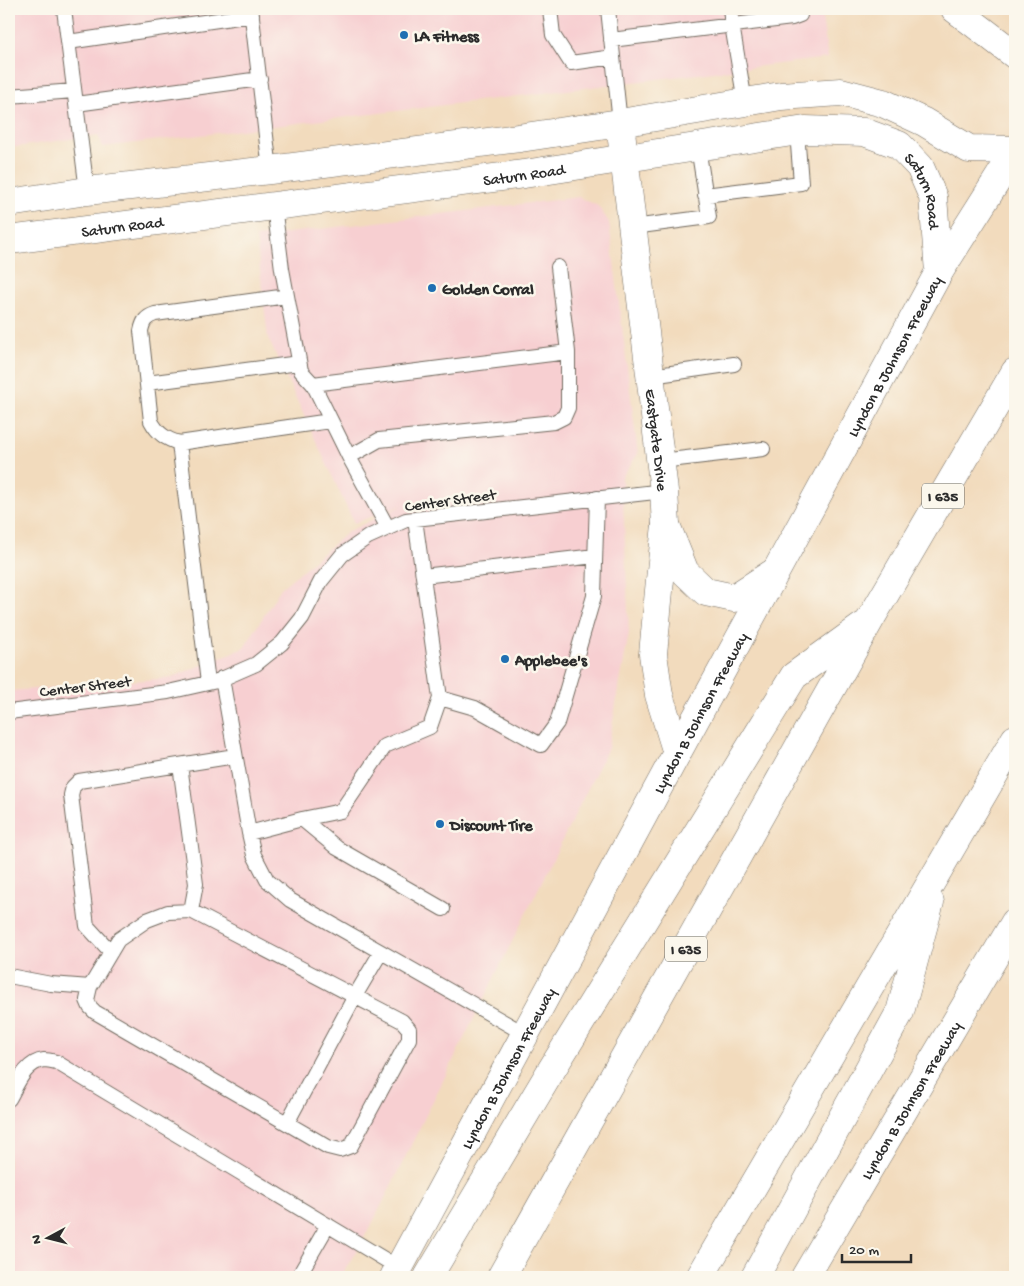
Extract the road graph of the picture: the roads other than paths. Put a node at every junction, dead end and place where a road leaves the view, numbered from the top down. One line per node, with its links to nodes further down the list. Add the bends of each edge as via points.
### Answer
1 (64, 9): 10 (lane)
2 (550, 9): 12 (lane, via 553,35 571,63)
3 (608, 9): 9 (lane)
4 (730, 9): 8 (lane)
5 (801, 9): 8 (lane, via 800,15 792,18)
6 (955, 9): 11 (main road)
7 (252, 12): 10 (lane); 13 (lane)
8 (732, 24): 9 (lane); 16 (lane)
9 (611, 40): 12 (lane)
10 (68, 42): 15 (lane)
11 (1015, 55)
12 (613, 57): 17 (lane)
13 (260, 79): 15 (lane); 22 (lane)
14 (9, 96): 15 (lane)
15 (75, 97): 23 (lane)
16 (745, 102): 17 (main road); 20 (main road, via 841,92 883,103 924,122 969,149)
17 (620, 123): 21 (main road, Eastgate Drive); 22 (main road)
18 (797, 132): 19 (main road, Saturn Road); 24 (lane, via 801,183); 30 (main road, Saturn Road, via 864,132 899,145 920,167 933,197)
19 (698, 147): 21 (main road, Saturn Road); 24 (lane)
20 (1015, 151): 30 (main road, Lyndon B Johnson Freeway)
21 (624, 159): 26 (main road, Saturn Road); 27 (main road, Eastgate Drive)
22 (270, 170): 23 (main road); 26 (main road)
23 (87, 191): 25 (main road)
24 (705, 195): 27 (lane, via 709,217)
25 (9, 203)
26 (274, 206): 28 (main road, Saturn Road); 31 (lane)
27 (633, 227): 36 (main road, Eastgate Drive)
28 (9, 240)
29 (558, 267): 32 (lane)
30 (939, 272): 50 (main road, Lyndon B Johnson Freeway)
31 (287, 296): 33 (lane); 37 (lane, via 148,317 141,331)
32 (568, 352): 38 (lane); 42 (lane, via 568,408 564,417 554,422 379,440)
33 (299, 363): 37 (lane); 38 (lane, via 301,371)
34 (734, 364): 36 (lane)
35 (1015, 372): 52 (main road, I 635)
36 (651, 376): 43 (main road, Eastgate Drive)
37 (147, 383): 40 (lane, via 151,421 155,429 162,436)
38 (313, 384): 39 (lane)
39 (330, 421): 40 (lane); 42 (lane)
40 (179, 443): 54 (lane)
41 (764, 449): 43 (lane)
42 (349, 457): 48 (lane)
43 (661, 461): 44 (main road, Eastgate Drive)
44 (664, 491): 45 (lane, Center Street); 47 (main road, Eastgate Drive)
45 (597, 498): 46 (lane, Center Street); 49 (lane)
46 (415, 519): 48 (lane, Center Street); 51 (lane)
47 (666, 525): 50 (main road, via 685,572 706,592 734,598); 58 (main road, Eastgate Drive, via 653,654 659,695)
48 (388, 528): 53 (lane, Center Street, via 342,555 321,580 302,618 282,643 256,664)
49 (595, 556): 51 (lane); 55 (lane, via 594,596 557,724 541,745 475,708)
50 (776, 570): 58 (main road, Lyndon B Johnson Freeway)
51 (422, 576): 55 (lane)
52 (870, 620): 78 (main road, via 794,676); 79 (main road, I 635)
53 (222, 678): 54 (lane, Center Street); 59 (lane)
54 (208, 683): 56 (lane, Center Street, via 168,692)
55 (440, 698): 61 (lane, via 430,727 385,746 342,812)
56 (9, 712)
57 (1015, 739): 63 (main road)
58 (677, 753): 72 (main road, Lyndon B Johnson Freeway)
59 (236, 756): 60 (lane); 62 (lane)
60 (180, 764): 65 (lane, via 196,884); 67 (lane, via 79,781 73,787 71,795 87,926)
61 (302, 818): 62 (lane); 64 (lane, via 337,848)
62 (249, 833): 68 (lane, via 254,855 267,880 290,900)
63 (939, 868): 80 (main road); 81 (main road, via 900,1012)
64 (443, 909)
65 (191, 911): 67 (lane, via 168,912 147,920 118,940); 71 (lane)
66 (1015, 922): 82 (main road, Lyndon B Johnson Freeway)
67 (111, 952): 70 (lane)
68 (381, 952): 71 (lane); 72 (lane)
69 (9, 976): 70 (lane)
70 (90, 987): 74 (lane, via 87,1000 95,1012)
71 (355, 996): 74 (lane); 74 (lane, via 402,1020 409,1029 409,1039 396,1064 351,1146 340,1150 328,1147)
72 (524, 1034): 76 (main road, Lyndon B Johnson Freeway)
73 (9, 1099): 75 (lane, via 23,1073 34,1063 56,1062)
74 (287, 1123)
75 (328, 1225): 76 (lane); 77 (lane)
76 (396, 1273)
77 (298, 1277)
78 (428, 1277)
79 (501, 1277)
80 (700, 1277)
81 (755, 1277)
82 (805, 1277)

